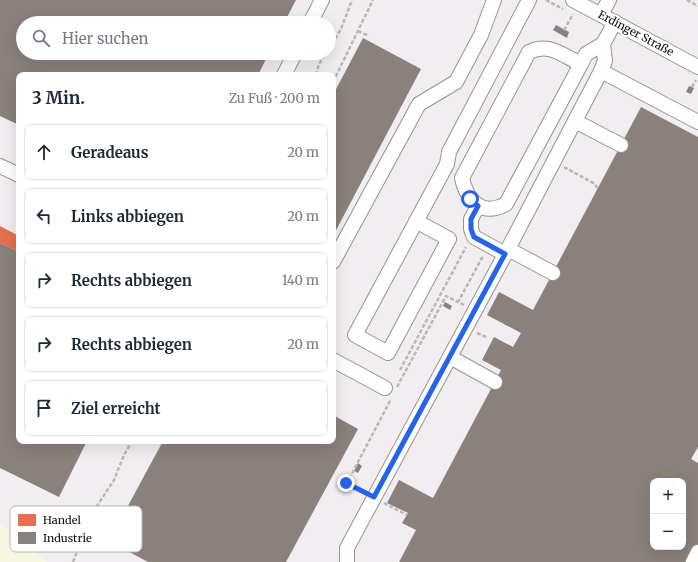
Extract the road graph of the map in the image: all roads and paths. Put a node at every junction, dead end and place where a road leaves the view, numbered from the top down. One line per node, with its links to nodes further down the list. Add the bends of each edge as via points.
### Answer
1 (322, 0): 12 (street)
2 (352, 0): 17 (path)
3 (374, 0): 15 (path)
4 (494, 0): 38 (street, via 481,35 456,82 419,104)
5 (529, 0): 36 (street, via 449,152 447,164)
6 (573, 0): 11 (street, Erdinger Straße)
7 (609, 0): 11 (street)
8 (687, 0): 9 (path)
9 (698, 6)
10 (572, 14): 14 (path)
11 (601, 15): 13 (street, Erdinger Straße)
12 (314, 16)
13 (615, 22): 18 (street); 25 (street, Erdinger Straße)
14 (564, 30)
15 (358, 31): 16 (path); 26 (path)
16 (369, 36)
17 (336, 37)
18 (603, 44): 21 (street, via 586,54); 22 (street, via 605,61)
19 (292, 60): 23 (street)
20 (322, 60): 24 (path)
21 (581, 64): 35 (street, via 506,204 497,209); 35 (street, via 548,48 537,48 529,52 462,178 470,199)
22 (602, 71): 28 (street); 29 (street)
23 (286, 72)
24 (317, 72)
25 (697, 73): 27 (path)
26 (336, 76)
27 (692, 87)
28 (575, 121): 30 (street); 37 (street)
29 (698, 122)
30 (621, 145)
31 (0, 166): 32 (street)
32 (16, 174)
33 (595, 184): 34 (path)
34 (598, 189)
35 (478, 206): 37 (street, via 471,219 474,237)
36 (416, 221): 36 (street, via 355,335 388,353 449,239)
37 (506, 251): 39 (street); 43 (street)
38 (336, 256)
39 (553, 273)
40 (441, 293): 41 (path)
41 (446, 296): 42 (path); 48 (path, via 346,483)
42 (458, 302)
43 (450, 357): 45 (street); 48 (street)
44 (336, 362): 46 (street)
45 (495, 382)
46 (385, 388)
47 (130, 444): 49 (path, via 114,480)
48 (374, 497): 50 (path); 54 (street, via 347,548)
49 (97, 506)
50 (407, 515)
51 (76, 552): 53 (path)
52 (698, 552): 55 (street)
53 (72, 562)
54 (347, 562)
55 (693, 562)

